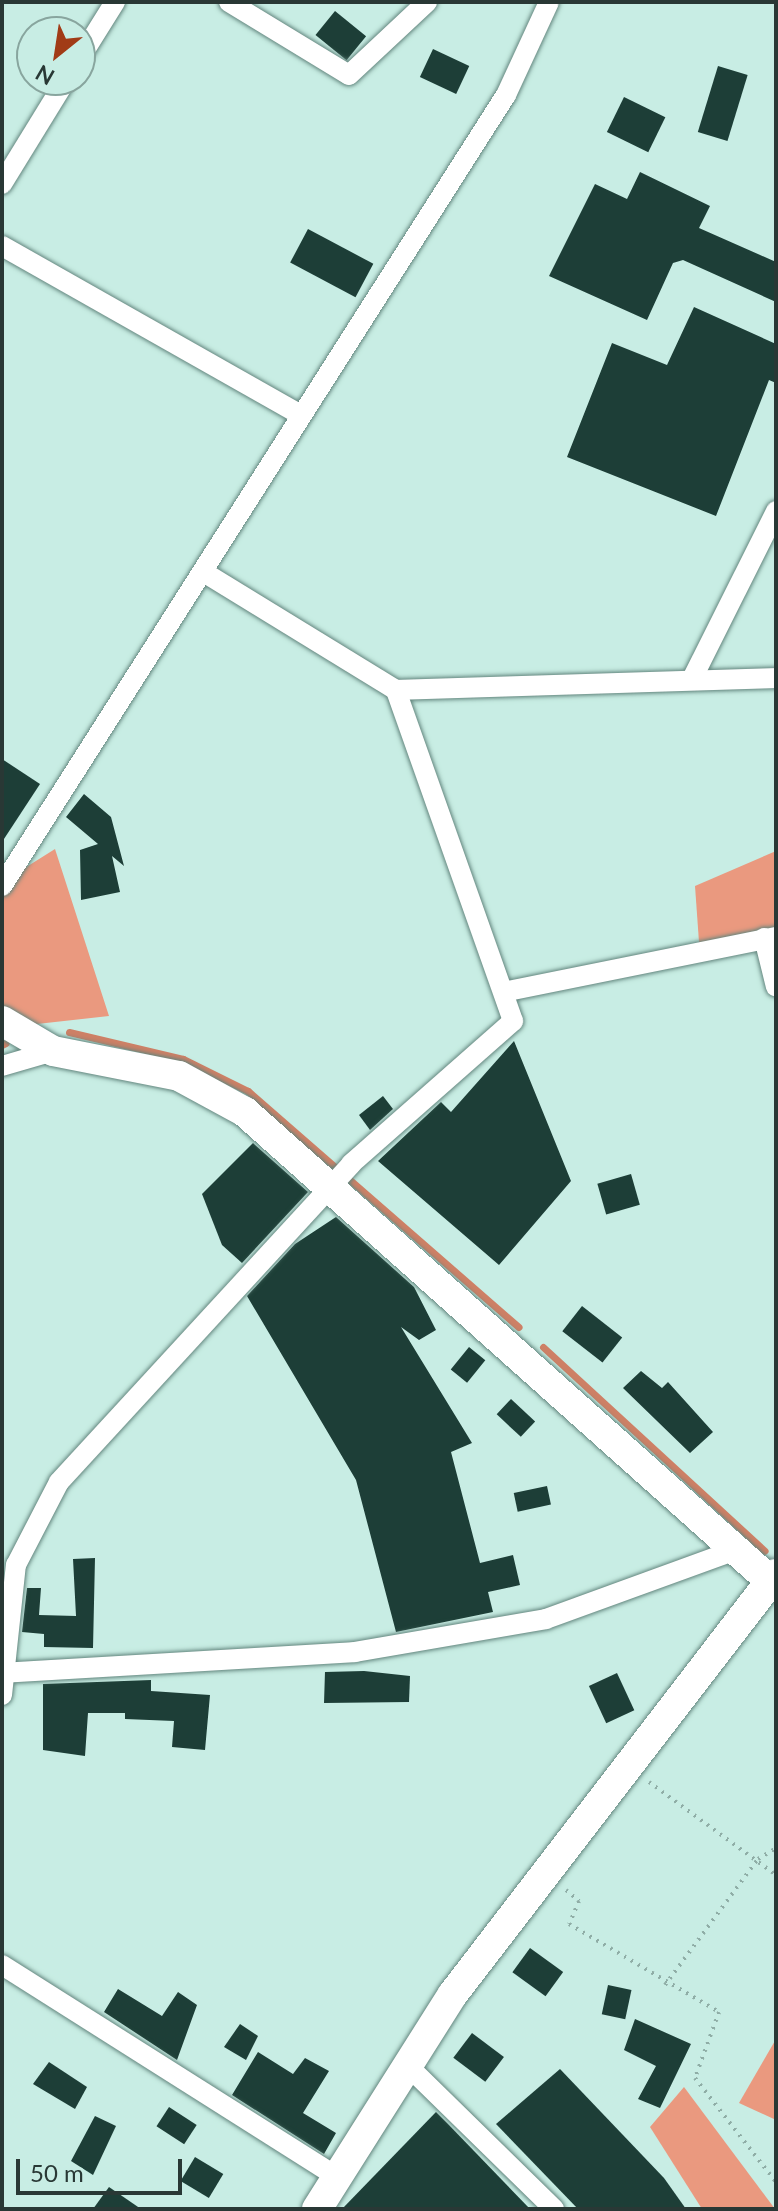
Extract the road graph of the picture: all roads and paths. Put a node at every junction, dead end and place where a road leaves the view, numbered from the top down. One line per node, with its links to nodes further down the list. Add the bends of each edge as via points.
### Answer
1 (115, 2): 5 (street)
2 (229, 2): 3 (street, via 349,75)
3 (427, 2)
4 (549, 2): 9 (street, via 506,95)
5 (96, 32)
6 (56, 96): 7 (street)
7 (2, 184)
8 (2, 246): 9 (street)
9 (301, 415): 11 (street)
10 (776, 511): 13 (street)
11 (205, 573): 14 (street); 15 (street)
12 (776, 678): 13 (street)
13 (692, 679): 14 (street)
14 (396, 690): 18 (street)
15 (2, 886)
16 (770, 938): 17 (street); 18 (street)
17 (776, 987)
18 (508, 991): 22 (street, via 513,1021)
19 (2, 1021): 20 (street)
20 (53, 1051): 21 (street); 22 (street, via 179,1076 245,1112)
21 (2, 1066)
22 (340, 1177): 23 (street); 25 (street, via 59,1482 16,1565)
23 (736, 1550): 24 (street); 25 (street, via 546,1619 355,1652)
24 (774, 1581): 27 (street)
25 (6, 1673): 26 (street)
26 (2, 1695)
27 (628, 1766): 29 (path); 30 (street)
28 (776, 1848): 29 (path)
29 (758, 1859): 31 (path); 33 (path)
30 (546, 1873): 33 (path, via 579,1901 569,1924); 34 (street)
31 (776, 1875)
32 (2, 1965): 35 (street)
33 (665, 1985): 36 (path, via 719,2012 695,2078)
34 (407, 2065): 35 (street); 38 (street)
35 (337, 2177): 37 (street)
36 (776, 2182)
37 (317, 2209)
38 (554, 2209)

